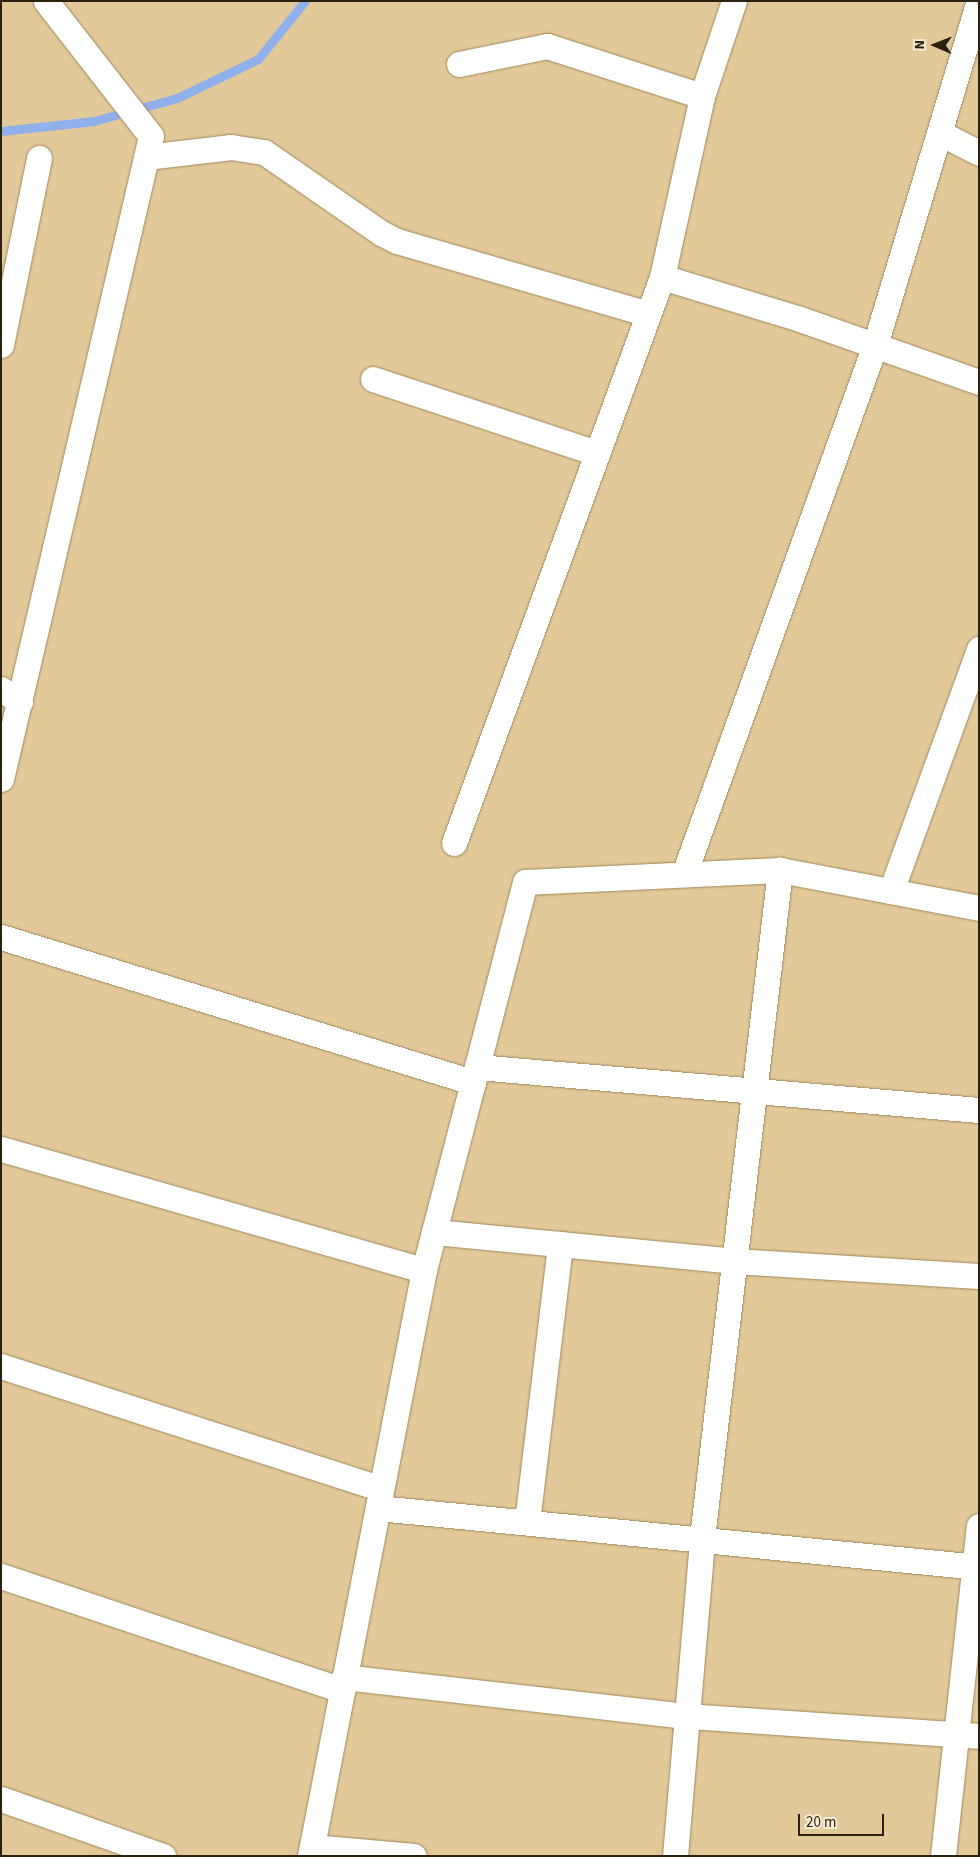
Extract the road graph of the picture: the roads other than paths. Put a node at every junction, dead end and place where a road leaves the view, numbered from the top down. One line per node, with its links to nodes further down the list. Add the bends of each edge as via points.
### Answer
1 (46, 1): 7 (street, via 98,65)
2 (734, 1): 5 (street)
3 (979, 1): 6 (street)
4 (460, 64): 5 (street, via 547,46)
5 (702, 96): 10 (street)
6 (940, 133): 8 (street); 13 (street)
7 (148, 146): 11 (street, via 231,147 264,152 397,241); 18 (street)
8 (979, 153)
9 (39, 158): 12 (street)
10 (662, 277): 11 (street); 13 (street, via 756,304)
11 (648, 314): 16 (street)
12 (1, 344)
13 (875, 345): 15 (street); 22 (street)
14 (373, 379): 16 (street)
15 (979, 382)
16 (597, 453): 20 (street)
17 (979, 649): 23 (street)
18 (11, 695): 19 (street)
19 (1, 779)
20 (454, 843)
21 (780, 870): 22 (street); 23 (street); 27 (street)
22 (684, 874): 26 (street, via 525,882)
23 (891, 891): 24 (street)
24 (979, 908)
25 (1, 937): 26 (street)
26 (475, 1074): 27 (street); 30 (street)
27 (754, 1090): 28 (street); 32 (street)
28 (979, 1110)
29 (1, 1149): 33 (street)
30 (434, 1232): 31 (street); 33 (street)
31 (560, 1244): 32 (street); 37 (street)
32 (734, 1261): 34 (street); 39 (street)
33 (424, 1270): 36 (street)
34 (979, 1276)
35 (1, 1366): 36 (street)
36 (380, 1498): 37 (street); 42 (street)
37 (527, 1522): 39 (street)
38 (979, 1526): 40 (street)
39 (702, 1538): 40 (street); 43 (street)
40 (977, 1567): 44 (street)
41 (1, 1576): 42 (street)
42 (343, 1684): 43 (street); 46 (street)
43 (687, 1716): 44 (street); 49 (street)
44 (968, 1734): 50 (street)
45 (1, 1799): 47 (street)
46 (311, 1852): 48 (street)
47 (163, 1856)
48 (414, 1856)
49 (674, 1856)
50 (943, 1856)

